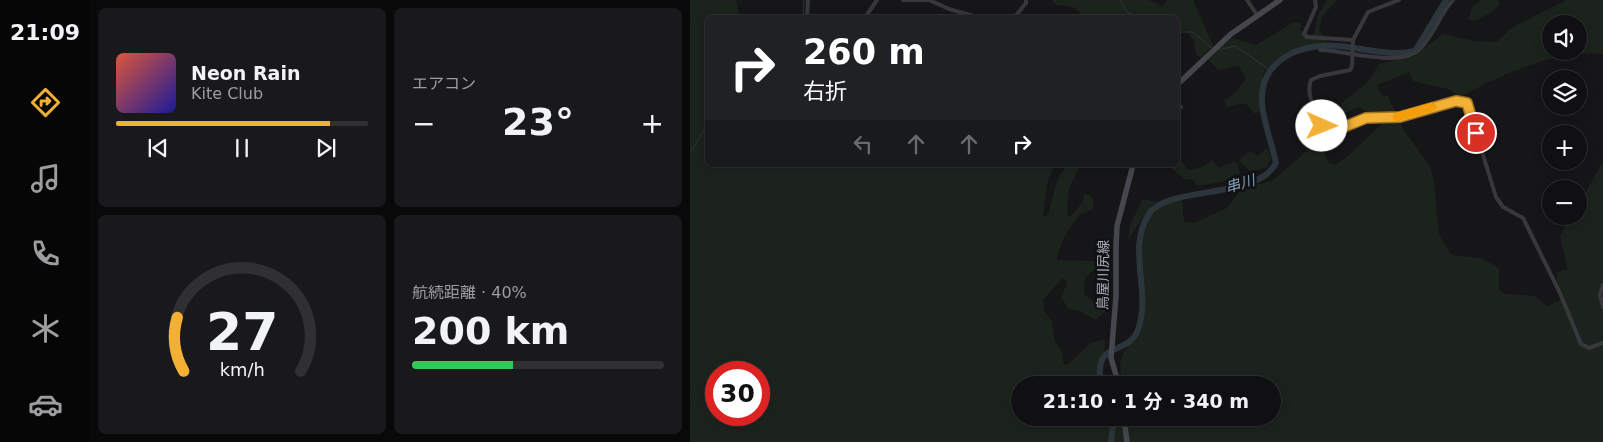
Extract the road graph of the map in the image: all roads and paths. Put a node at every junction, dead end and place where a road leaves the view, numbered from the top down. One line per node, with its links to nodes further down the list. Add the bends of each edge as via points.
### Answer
1 (808, 0): 12 (street)
2 (877, 0): 13 (street)
3 (903, 0): 4 (street)
4 (929, 0): 14 (street)
5 (1026, 0): 15 (street)
6 (1246, 0): 11 (street)
7 (1280, 0): 11 (main road)
8 (1315, 0): 16 (street, via 1316,7 1304,34 1307,37)
9 (1399, 0): 16 (street, via 1368,12)
10 (1453, 0): 18 (street, via 1430,37 1412,54 1397,58)
11 (1257, 14): 19 (main road)
12 (807, 15)
13 (867, 15)
14 (971, 15)
15 (1016, 15)
16 (1353, 41): 18 (street)
17 (1320, 50): 18 (street)
18 (1353, 52): 23 (street, via 1350,70 1316,77 1310,83 1316,113 1324,129 1334,131 1366,118 1400,117 1456,101 1467,103 1496,197 1504,207 1524,218 1582,344 1589,348)
19 (1180, 82)
20 (1132, 167): 24 (main road, 鳥屋川尻線, via 1117,226 1116,304 1111,358)
21 (1603, 285): 22 (street, via 1600,295)
22 (1603, 307)
23 (1603, 343)
24 (1116, 376)
25 (1125, 426): 26 (main road)
26 (1127, 442)

